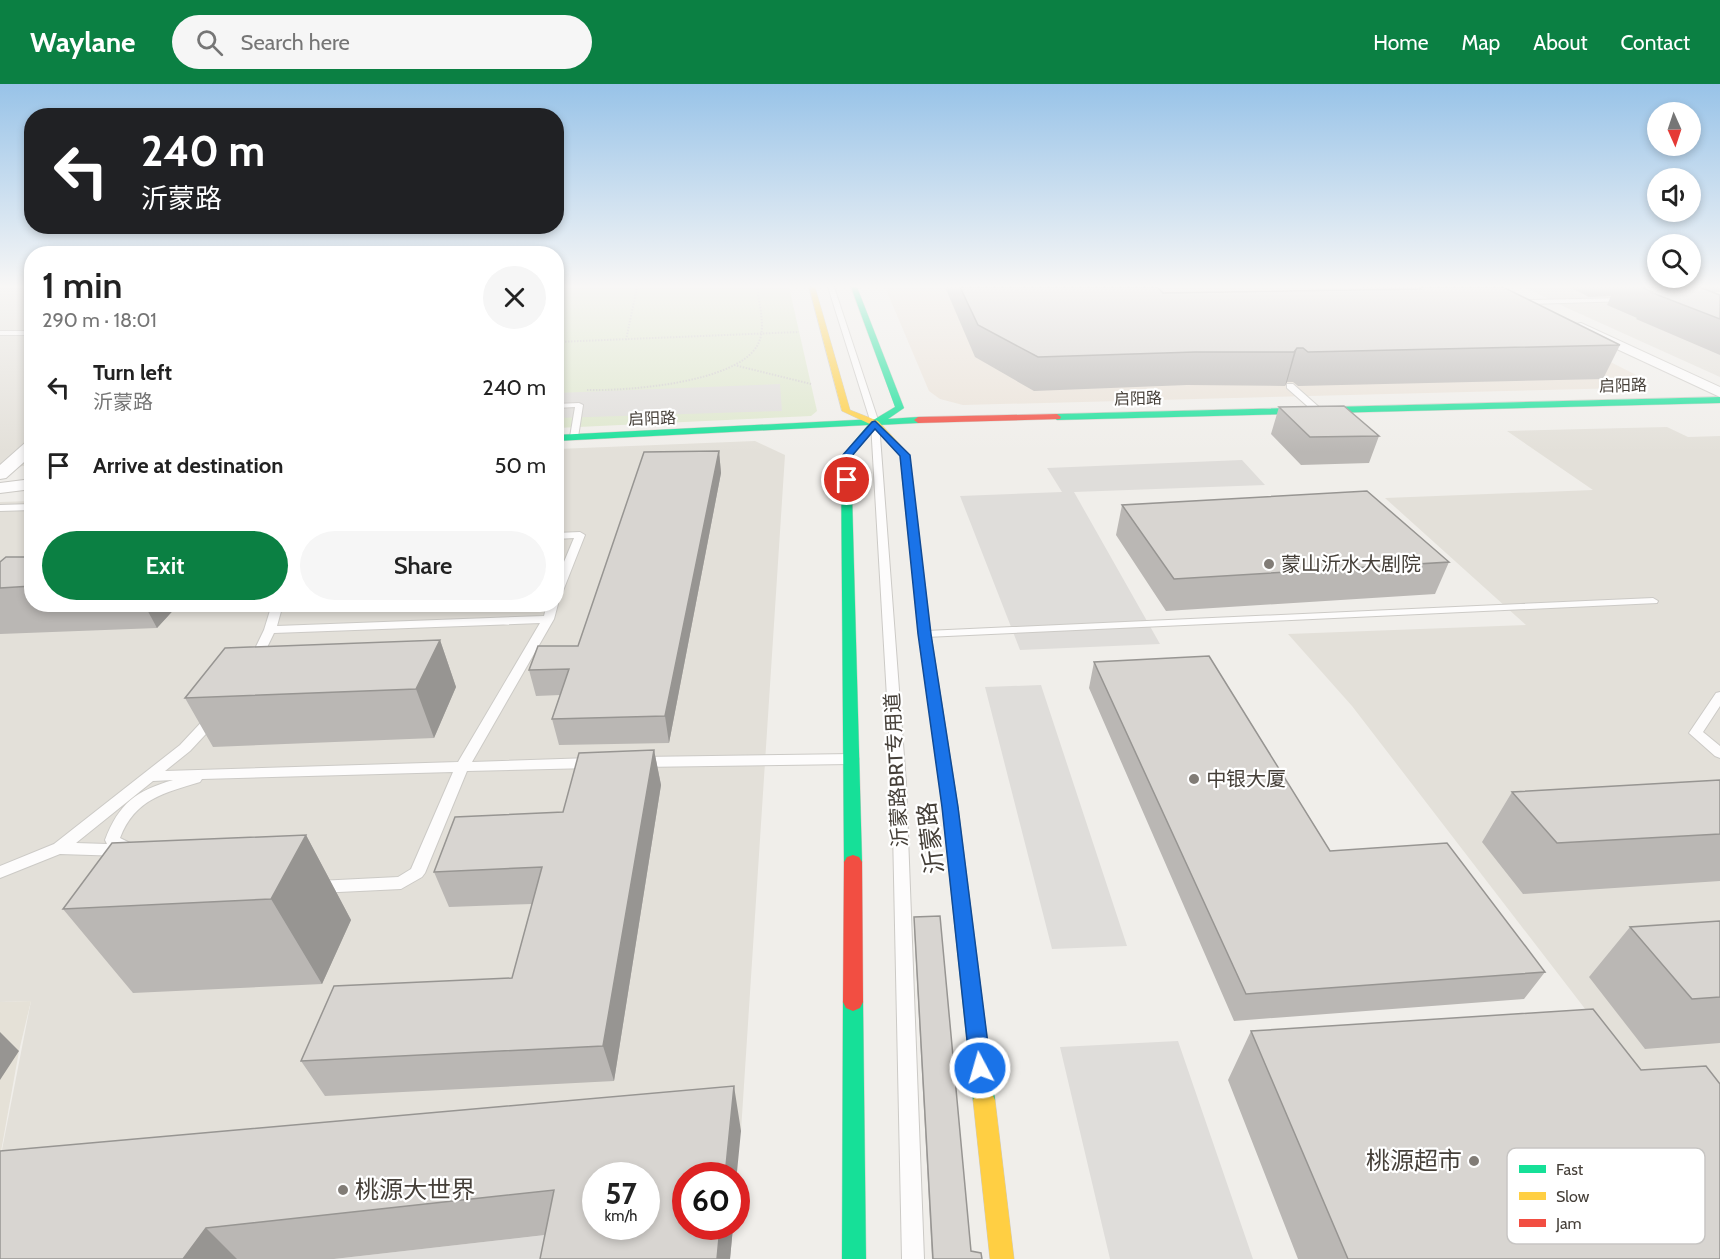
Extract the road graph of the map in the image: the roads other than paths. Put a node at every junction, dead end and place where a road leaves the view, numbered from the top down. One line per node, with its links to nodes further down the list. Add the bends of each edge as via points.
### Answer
1 (827, 342): 10 (main road, 沂蒙路, via 846,411)
2 (849, 342): 10 (lane, 沂蒙路BRT专用道)
3 (875, 342): 10 (main road, via 900,408)
4 (1613, 342): 6 (street)
5 (1290, 386): 9 (lane)
6 (1720, 393)
7 (1720, 400): 9 (main road, 启阳路)
8 (564, 406): 11 (lane, via 579,405)
9 (1317, 410): 10 (main road, 启阳路)
10 (875, 423): 11 (main road, 启阳路); 26 (main road, 沂蒙路, via 905,455); 31 (main road, via 846,457); 41 (lane, 沂蒙路BRT专用道, via 899,783)
11 (574, 437): 12 (main road, 启阳路)
12 (564, 438)
13 (24, 453): 14 (street)
14 (0, 474)
15 (24, 485): 16 (street)
16 (0, 488)
17 (24, 507): 18 (lane)
18 (0, 508)
19 (564, 536): 20 (lane, via 580,535)
20 (564, 576)
21 (1653, 601): 26 (lane)
22 (276, 612): 25 (lane)
23 (550, 612): 24 (lane)
24 (548, 619): 25 (lane); 34 (lane)
25 (270, 630): 27 (lane)
26 (925, 634): 42 (main road, 沂蒙路, via 950,807)
27 (249, 673)
28 (1720, 696): 30 (lane, via 1696,733)
29 (223, 706): 36 (lane, via 185,748)
30 (1720, 753)
31 (853, 759): 32 (lane); 40 (main road)
32 (631, 762)
33 (607, 763): 34 (lane)
34 (464, 765): 35 (lane); 39 (lane, via 417,873 401,883)
35 (213, 773): 36 (lane); 37 (lane, via 165,787 135,802 118,821 112,840 135,855)
36 (149, 776): 37 (lane)
37 (59, 848): 38 (lane)
38 (0, 872)
39 (307, 888)
40 (854, 1259)
41 (913, 1259)
42 (1002, 1259)

